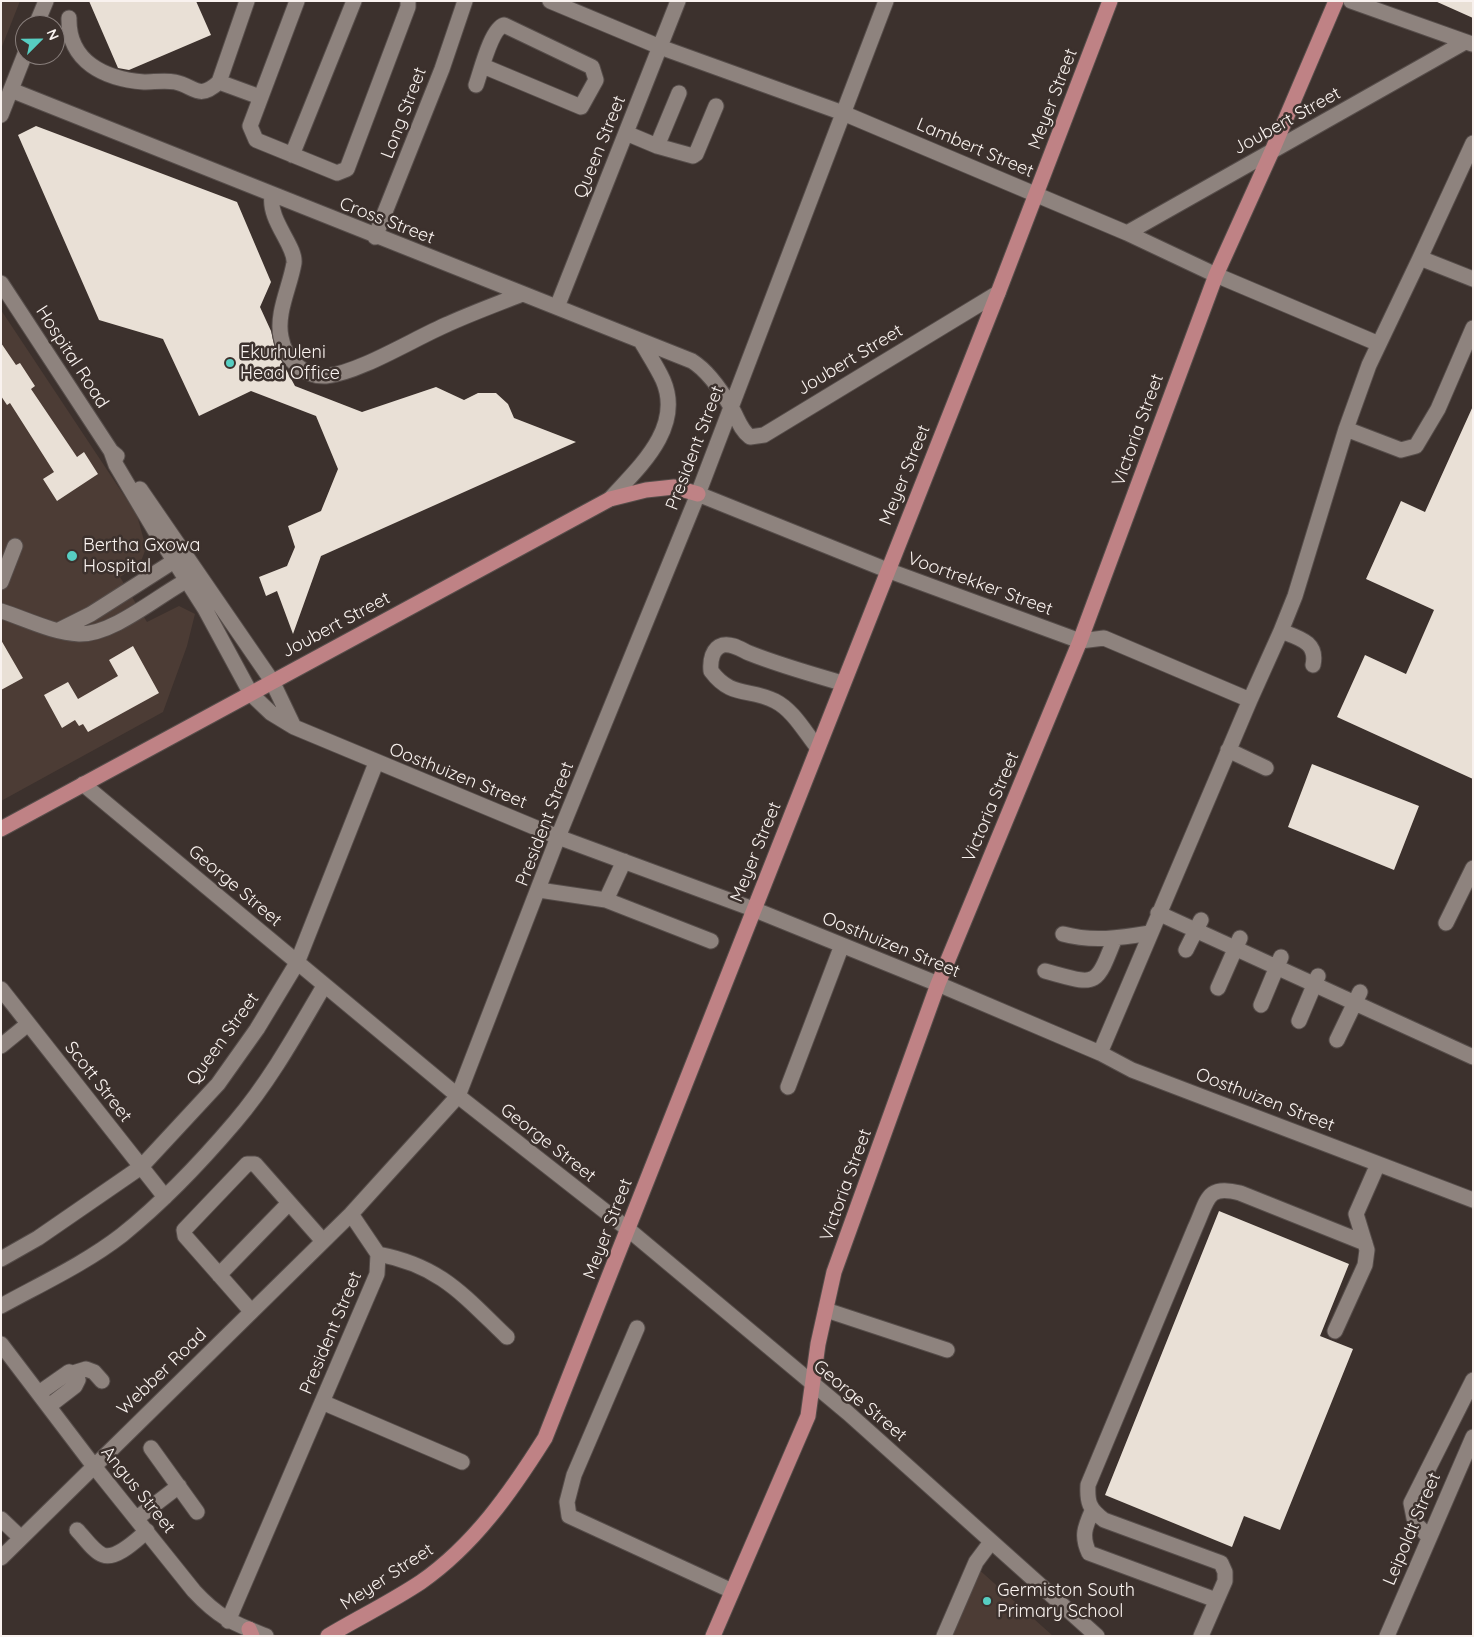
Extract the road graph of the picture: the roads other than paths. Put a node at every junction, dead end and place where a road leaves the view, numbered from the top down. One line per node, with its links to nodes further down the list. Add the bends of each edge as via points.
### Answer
1 (46, 1): 13 (street)
2 (247, 1): 19 (street)
3 (296, 1): 23 (street)
4 (354, 1): 31 (street)
5 (408, 1): 31 (street, via 347,169 337,173)
6 (465, 1): 35 (street, Long Street)
7 (550, 1): 16 (street, Lambert Street)
8 (678, 1): 16 (street, Queen Street)
9 (886, 1): 25 (street, President Street)
10 (1110, 1): 32 (main road, Meyer Street)
11 (1336, 1): 30 (main road, Victoria Street)
12 (1351, 1): 15 (street)
13 (40, 15)
14 (68, 18): 19 (street, via 68,30 76,51 106,75 145,82 176,82 196,92 210,90)
15 (1469, 43): 30 (street, Joubert Street)
16 (660, 47): 25 (street, Lambert Street); 27 (street, Queen Street)
17 (21, 65): 21 (street)
18 (483, 66): 18 (street, via 495,31 504,25 592,67 596,80 581,107); 20 (street)
19 (219, 82): 23 (street)
20 (476, 85)
21 (11, 90): 26 (street); 33 (street, Cross Street)
22 (679, 93): 29 (street)
23 (260, 97): 31 (street, via 250,126 252,134 256,140)
24 (716, 106): 29 (street, via 696,154 693,156)
25 (843, 113): 32 (street, Lambert Street); 46 (street, President Street)
26 (1, 115)
27 (626, 133): 29 (street); 42 (street, Queen Street)
28 (1473, 143): 36 (street)
29 (657, 146)
30 (1272, 151): 34 (street, Joubert Street); 37 (main road, Victoria Street)
31 (292, 155)
32 (1037, 194): 34 (street, Lambert Street); 40 (main road, Meyer Street)
33 (272, 196): 35 (street, Cross Street); 41 (street, via 270,206 294,260 281,316 281,337 288,357 300,370 324,376 346,372 449,323)
34 (1126, 233): 37 (street, Lambert Street)
35 (376, 237): 41 (street, Cross Street)
36 (1420, 258): 38 (street); 45 (street)
37 (1216, 275): 45 (street, Lambert Street); 58 (main road, Victoria Street)
38 (1473, 279)
39 (1, 284): 51 (street, Hospital Road, via 111,451 119,458)
40 (998, 292): 46 (street, Joubert Street, via 764,435 750,437 744,432); 52 (main road, Meyer Street)
41 (522, 294): 42 (street, Cross Street)
42 (557, 307): 44 (street, Cross Street)
43 (1473, 328): 47 (street, via 1438,409 1416,446 1401,450)
44 (642, 343): 46 (street, Cross Street, via 702,367); 49 (street, via 664,382 668,406 663,432 650,454)
45 (1379, 344): 47 (street)
46 (732, 408): 48 (street, President Street)
47 (1346, 429): 57 (street, via 1295,596)
48 (698, 494): 49 (main road, Joubert Street, via 674,487 646,490); 52 (street, Voortrekker Street); 71 (street, President Street)
49 (610, 500): 60 (main road, Joubert Street)
50 (15, 546): 54 (street)
51 (180, 557): 53 (street, Hospital Road); 56 (street, via 91,614)
52 (887, 570): 58 (street, Voortrekker Street); 61 (main road, Meyer Street)
53 (192, 577): 56 (street, via 138,611 98,631 77,634); 60 (street, Hospital Road); 62 (street, Hospital Road, via 205,609)
54 (1, 582)
55 (1, 612): 56 (street)
56 (59, 630)
57 (1281, 631): 59 (street, via 1305,640 1312,647); 63 (street)
58 (1080, 641): 63 (street, Voortrekker Street, via 1104,638); 91 (main road, Victoria Street)
59 (1313, 665)
60 (272, 681): 62 (main road, Joubert Street); 64 (street)
61 (842, 683): 65 (main road, Meyer Street); 65 (street, via 730,645 715,650 710,661 710,671 723,686 775,701 787,709)
62 (251, 694): 64 (street, Oosthuizen Street, via 271,713); 69 (main road, Joubert Street)
63 (1250, 700): 66 (street)
64 (294, 727): 67 (street, Oosthuizen Street)
65 (817, 747): 76 (main road, Meyer Street)
66 (1228, 750): 68 (street); 77 (street)
67 (376, 763): 71 (street, Oosthuizen Street); 87 (street, Queen Street)
68 (1266, 768)
69 (83, 784): 70 (main road, Joubert Street); 87 (street, George Street)
70 (1, 829)
71 (558, 837): 72 (street, Oosthuizen Street); 74 (street, President Street)
72 (624, 861): 75 (street); 76 (street, Oosthuizen Street)
73 (1473, 868): 78 (street)
74 (539, 890): 75 (street); 104 (street, President Street)
75 (606, 900): 83 (street)
76 (753, 909): 85 (street, Oosthuizen Street); 111 (main road, Meyer Street)
77 (1158, 913): 79 (street); 81 (street)
78 (1446, 923)
79 (1198, 925): 84 (street); 86 (street)
80 (1062, 934): 82 (street, via 1078,939)
81 (1150, 934): 82 (street); 101 (street)
82 (1115, 938): 89 (street, via 1104,968 1094,979 1080,980)
83 (711, 941)
84 (1238, 943): 88 (street); 93 (street)
85 (842, 945): 91 (street, Oosthuizen Street); 103 (street)
86 (1186, 950)
87 (297, 962): 92 (street, George Street); 106 (street, Queen Street, via 257,1029 218,1084)
88 (1279, 962): 90 (street); 96 (street)
89 (1045, 971)
90 (1317, 979): 95 (street); 97 (street)
91 (938, 984): 101 (street, Oosthuizen Street); 118 (main road, Victoria Street, via 834,1272)
92 (324, 986): 104 (street, George Street); 107 (street, via 236,1122)
93 (1218, 988)
94 (1, 989): 98 (street, Scott Street)
95 (1357, 997): 99 (street); 102 (street, via 1402,1017)
96 (1261, 1005)
97 (1298, 1021)
98 (28, 1024): 100 (street); 106 (street, Scott Street)
99 (1337, 1040)
100 (1, 1046)
101 (1100, 1053): 105 (street, Oosthuizen Street, via 1132,1070)
102 (1473, 1057)
103 (788, 1087)
104 (458, 1096): 110 (street, President Street); 111 (street, George Street)
105 (1378, 1164): 108 (street, Oosthuizen Street); 113 (street, via 1356,1214)
106 (141, 1167): 107 (street, Scott Street); 115 (street, Queen Street, via 38,1238)
107 (165, 1197): 117 (street, via 121,1236)
108 (1473, 1200)
109 (290, 1203): 112 (street); 116 (street); 116 (street, via 255,1164 246,1164 184,1230 185,1236)
110 (351, 1214): 112 (street, Webber Road); 114 (street, President Street)
111 (629, 1230): 128 (street, George Street); 152 (main road, Meyer Street, via 545,1438 502,1504 476,1534 421,1582)
112 (323, 1241): 119 (street, Webber Road)
113 (1365, 1243): 121 (street, via 1365,1265); 137 (street, via 1240,1193 1223,1188 1215,1191 1195,1228 1088,1485 1087,1500)
114 (378, 1254): 122 (street, via 406,1260 452,1284); 130 (street, President Street, via 377,1274)
115 (1, 1259)
116 (219, 1275): 119 (street)
117 (1, 1306)
118 (826, 1310): 124 (street); 128 (main road, Victoria Street)
119 (251, 1311): 135 (street, Webber Road)
120 (637, 1328): 147 (street, via 574,1475 567,1502 569,1516)
121 (1335, 1331)
122 (507, 1337)
123 (1, 1344): 129 (street, Angus Street)
124 (947, 1350)
125 (71, 1377): 127 (street, via 86,1368); 129 (street); 131 (street)
126 (1473, 1380): 143 (street, via 1411,1503 1415,1523)
127 (102, 1381)
128 (813, 1386): 145 (street, George Street, via 848,1413); 147 (main road, Victoria Street, via 808,1416)
129 (39, 1393): 131 (street, Angus Street)
130 (322, 1402): 134 (street); 149 (street, President Street)
131 (48, 1406): 135 (street, Angus Street)
132 (1473, 1437): 143 (street, Leipoldt Street)
133 (151, 1448): 136 (street)
134 (462, 1462)
135 (93, 1465): 139 (street, Angus Street); 144 (street, Webber Road)
136 (179, 1486): 138 (street); 139 (street)
137 (1092, 1511): 148 (street, via 1104,1520 1221,1563 1225,1581); 148 (street, via 1083,1531 1089,1553)
138 (197, 1512)
139 (137, 1518): 142 (street, Angus Street)
140 (1, 1519): 144 (street)
141 (77, 1530): 142 (street, via 102,1555 119,1552)
142 (147, 1531): 149 (street, Angus Street, via 194,1591)
143 (1429, 1537): 157 (street, Leipoldt Street)
144 (21, 1538): 146 (street, Webber Road)
145 (991, 1542): 154 (street, via 976,1562); 155 (street, George Street)
146 (1, 1558)
147 (732, 1591): 153 (main road, Victoria Street)
148 (1216, 1600): 156 (street)
149 (228, 1621): 150 (street, Angus Street)
150 (251, 1633): 151 (street, Angus Street)
151 (266, 1636)
152 (328, 1636)
153 (713, 1636)
154 (944, 1636)
155 (1097, 1636)
156 (1201, 1636)
157 (1387, 1636)

